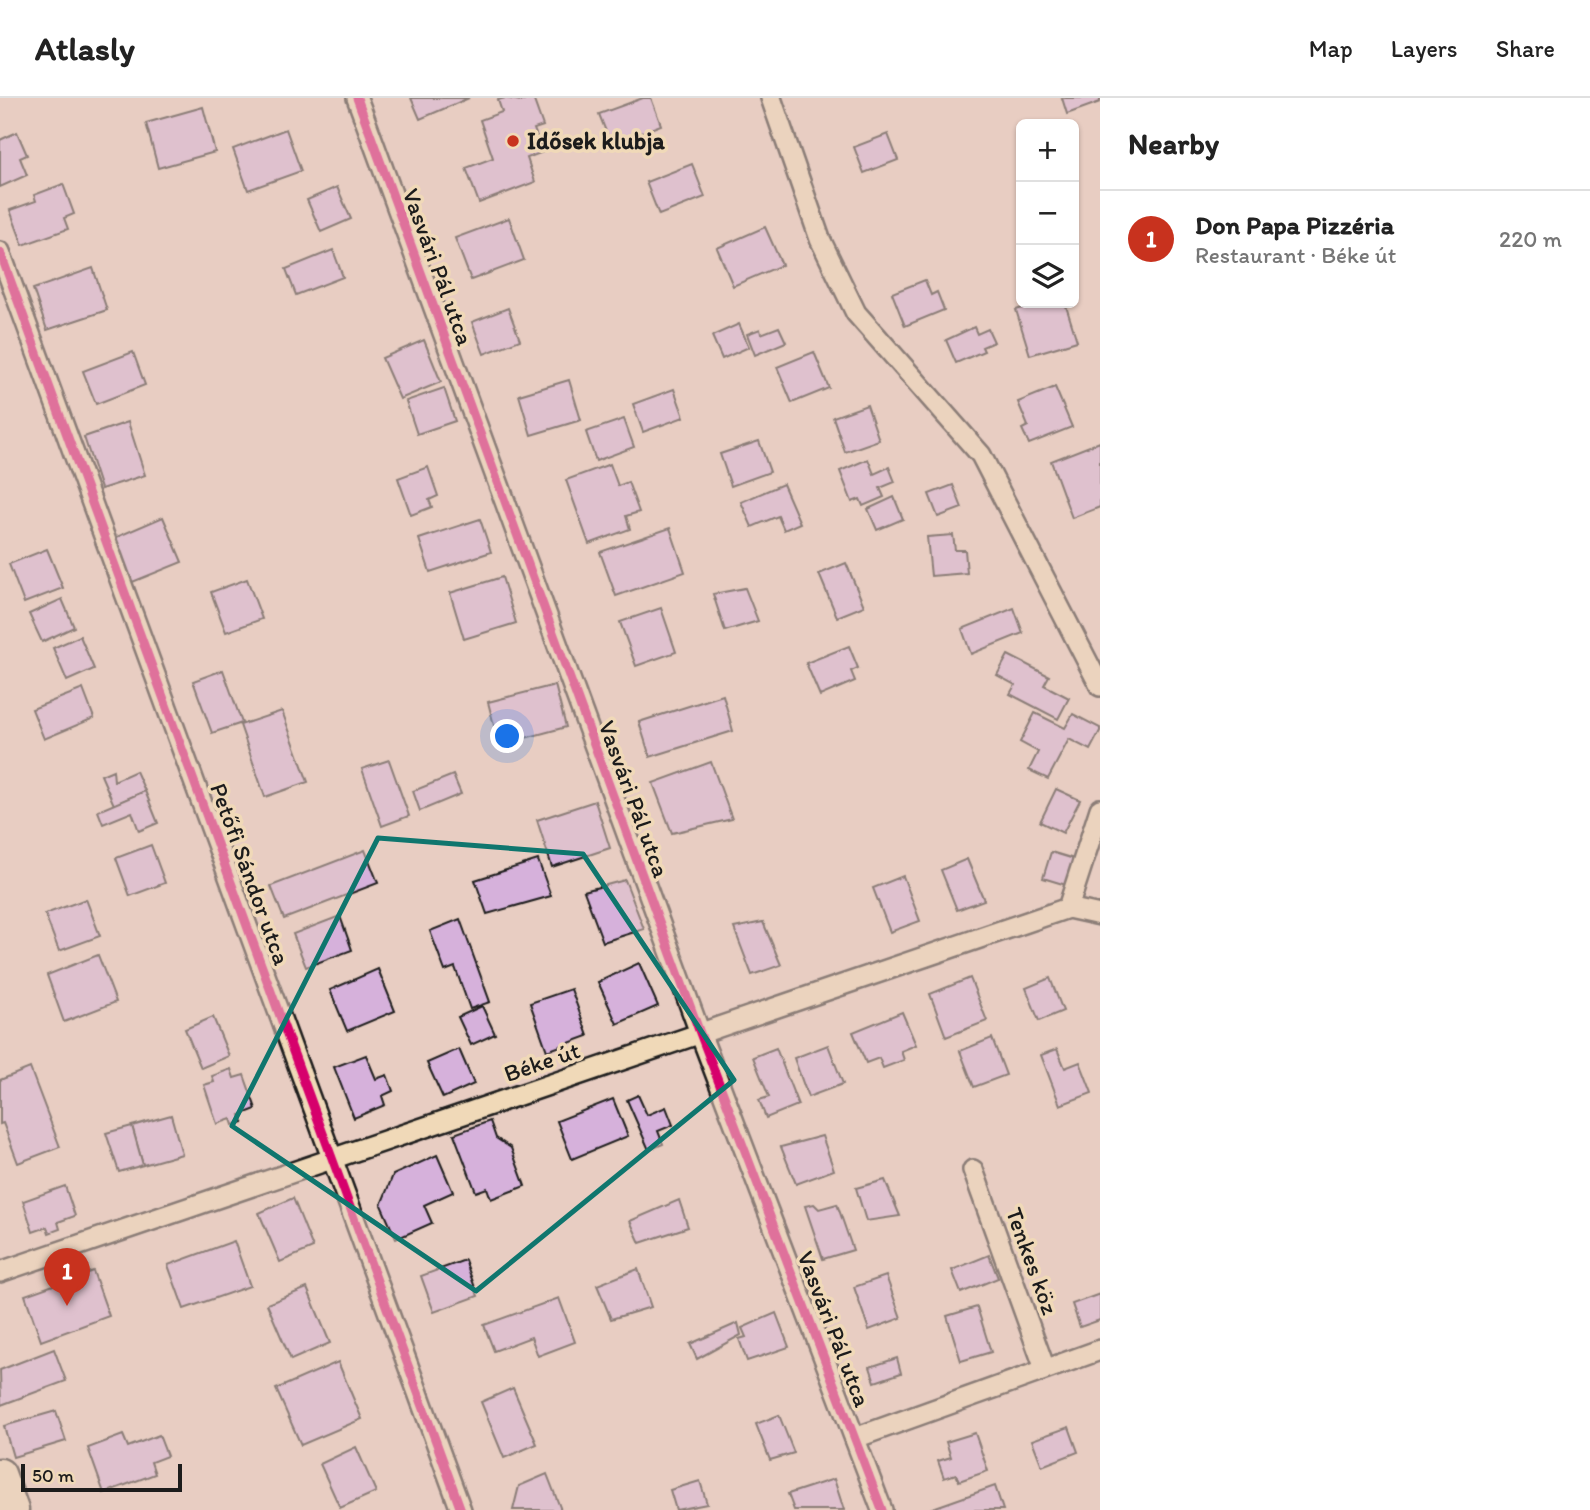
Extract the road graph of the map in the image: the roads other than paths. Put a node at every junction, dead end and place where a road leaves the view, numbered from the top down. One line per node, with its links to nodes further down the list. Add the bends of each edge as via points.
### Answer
1 (357, 98): 8 (street, Vasvári Pál utca)
2 (771, 98): 4 (street, via 820,239 856,313 981,455)
3 (0, 252): 9 (street, Petőfi Sándor utca)
4 (1100, 686)
5 (1100, 809): 6 (street)
6 (1068, 908): 7 (street); 8 (street, Béke út)
7 (1100, 915)
8 (700, 1033): 9 (street, Béke út); 14 (street, Vasvári Pál utca)
9 (335, 1158): 11 (street, Béke út); 17 (street, Petőfi Sándor utca)
10 (973, 1170): 13 (street, Tenkes köz)
11 (0, 1272)
12 (1100, 1350): 13 (street)
13 (1045, 1369): 14 (street)
14 (855, 1438): 18 (street, Vasvári Pál utca)
15 (0, 1474): 16 (main road)
16 (13, 1510)
17 (461, 1510)
18 (882, 1510)

